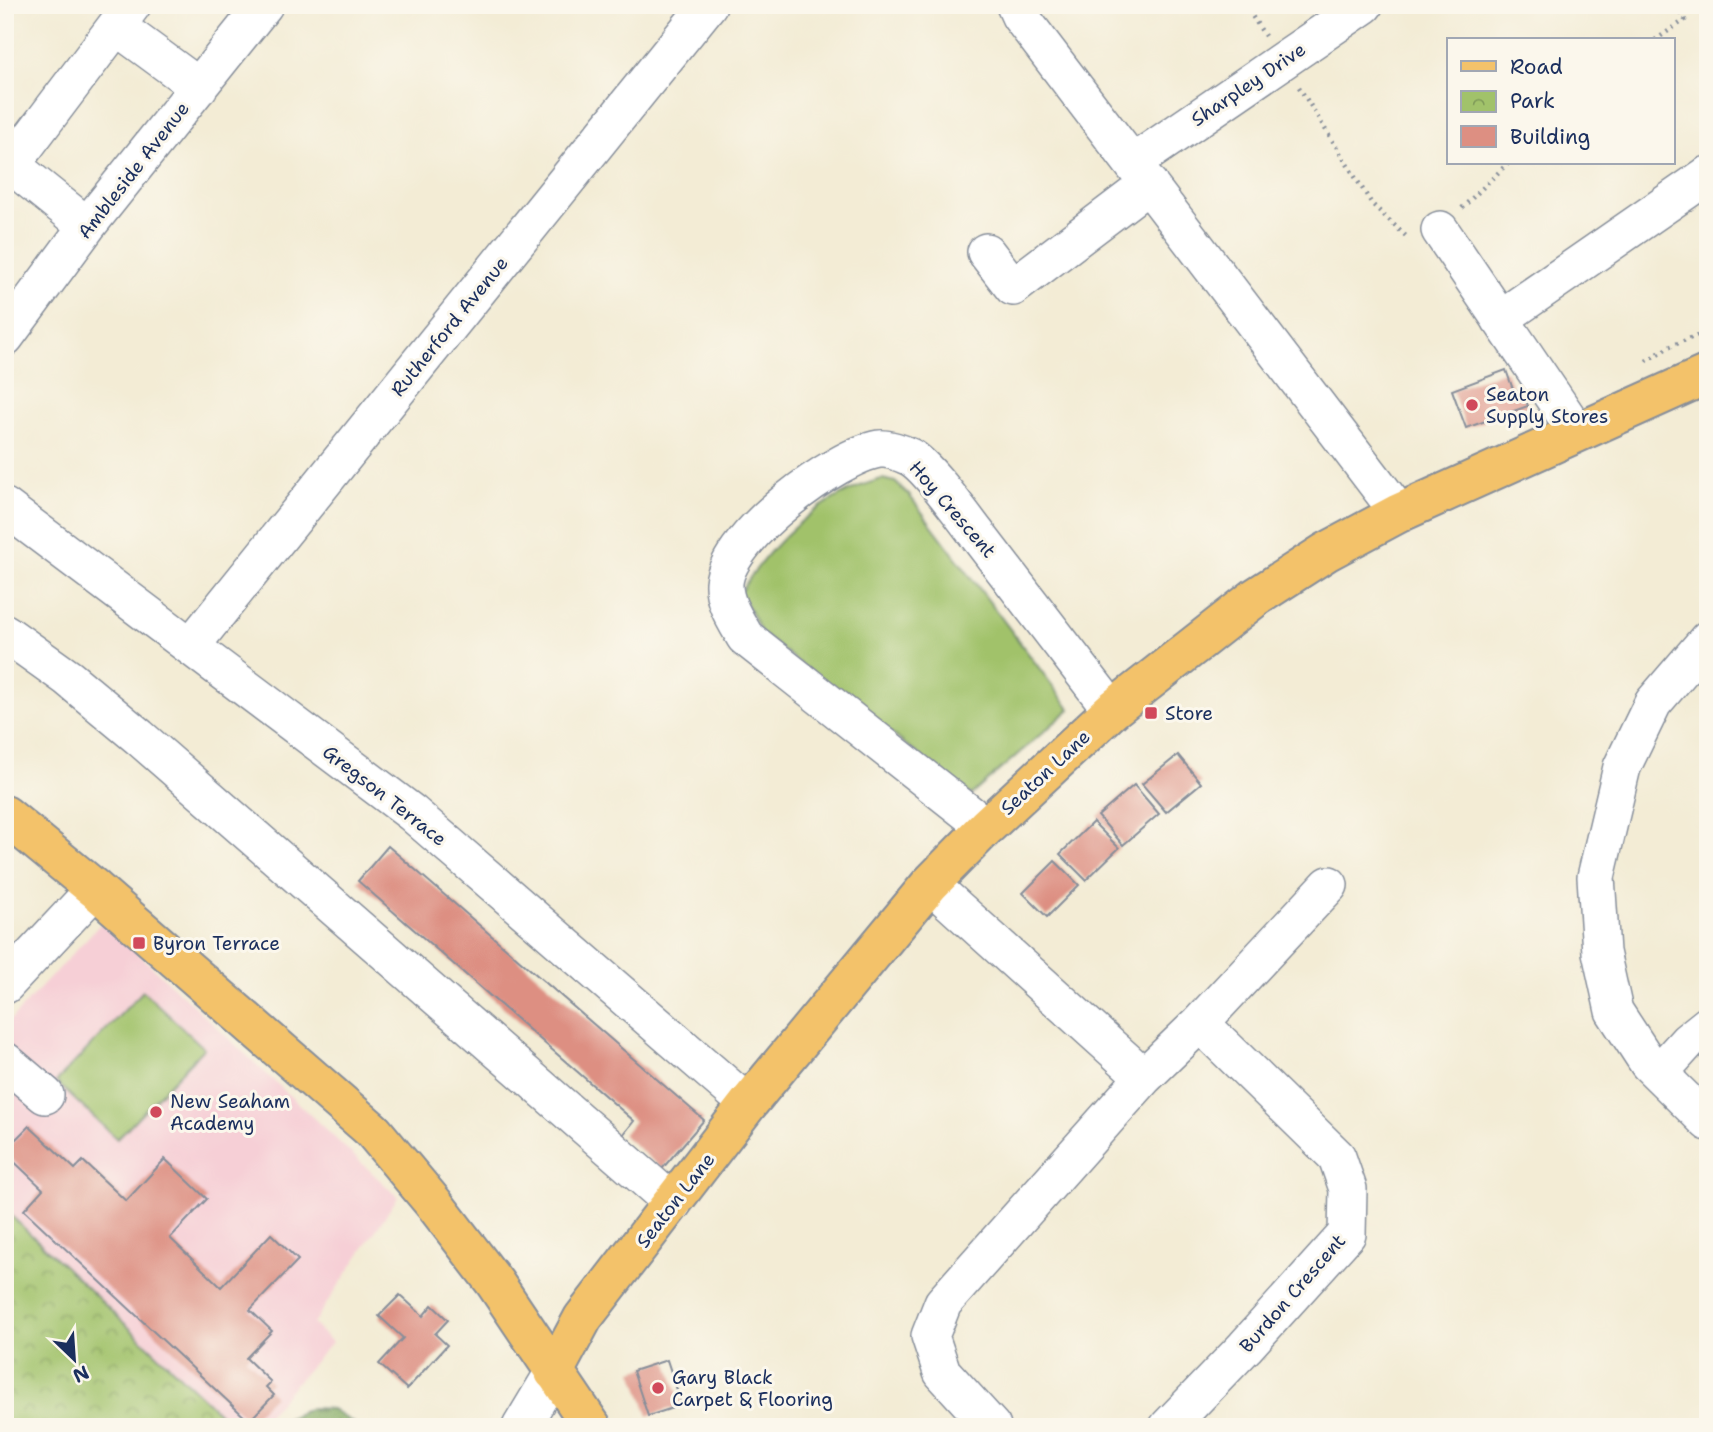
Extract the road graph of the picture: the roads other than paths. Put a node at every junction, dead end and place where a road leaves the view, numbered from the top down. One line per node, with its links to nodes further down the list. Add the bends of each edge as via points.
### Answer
1 (264, 5): 7 (street, Ambleside Avenue)
2 (708, 5): 22 (street, Rutherford Avenue)
3 (1015, 5): 9 (street)
4 (1364, 5): 6 (street, Sharpley Drive)
5 (124, 15): 7 (street); 8 (street)
6 (1316, 18): 9 (street, Sharpley Drive)
7 (199, 87): 11 (street, Ambleside Avenue)
8 (8, 162): 11 (street)
9 (1141, 174): 13 (street, Sharpley Drive, via 1013,287); 19 (street)
10 (1708, 175): 14 (street)
11 (87, 226): 15 (street, Ambleside Avenue)
12 (1440, 230): 14 (street)
13 (986, 252)
14 (1500, 320): 17 (street)
15 (5, 337)
16 (1708, 374): 17 (main road, Seaton Lane)
17 (1577, 432): 19 (main road, Seaton Lane)
18 (5, 507): 22 (street, Gregson Terrace)
19 (1399, 513): 23 (main road, Seaton Lane, via 1255,597)
20 (5, 633): 38 (street, via 139,737)
21 (1707, 643): 33 (street, via 1653,703 1622,767 1596,877 1601,952 1614,1011)
22 (191, 646): 36 (street, Gregson Terrace, via 412,813)
23 (1112, 710): 25 (main road, Seaton Lane); 25 (street, Hoy Crescent, via 960,512 911,458 883,448 851,457 755,529 734,554 724,583 729,608 745,637)
24 (5, 815): 28 (main road)
25 (986, 827): 26 (main road, Seaton Lane)
26 (930, 884): 34 (street); 36 (main road, Seaton Lane)
27 (1329, 885): 30 (street)
28 (96, 889): 29 (street); 39 (main road, via 373,1131 495,1283)
29 (5, 985)
30 (1200, 1023): 34 (street); 43 (street, Burdon Crescent, via 1337,1157 1348,1189 1347,1234)
31 (1708, 1025): 33 (street)
32 (5, 1061): 35 (street)
33 (1658, 1073): 37 (street)
34 (1144, 1077): 42 (street, via 943,1303 930,1336 942,1372)
35 (46, 1095)
36 (748, 1104): 38 (main road, Seaton Lane)
37 (1708, 1122)
38 (673, 1203): 39 (main road, Seaton Lane, via 583,1318)
39 (554, 1372): 40 (street); 41 (main road)
40 (521, 1427)
41 (592, 1427)
42 (992, 1427)
43 (1168, 1427)

